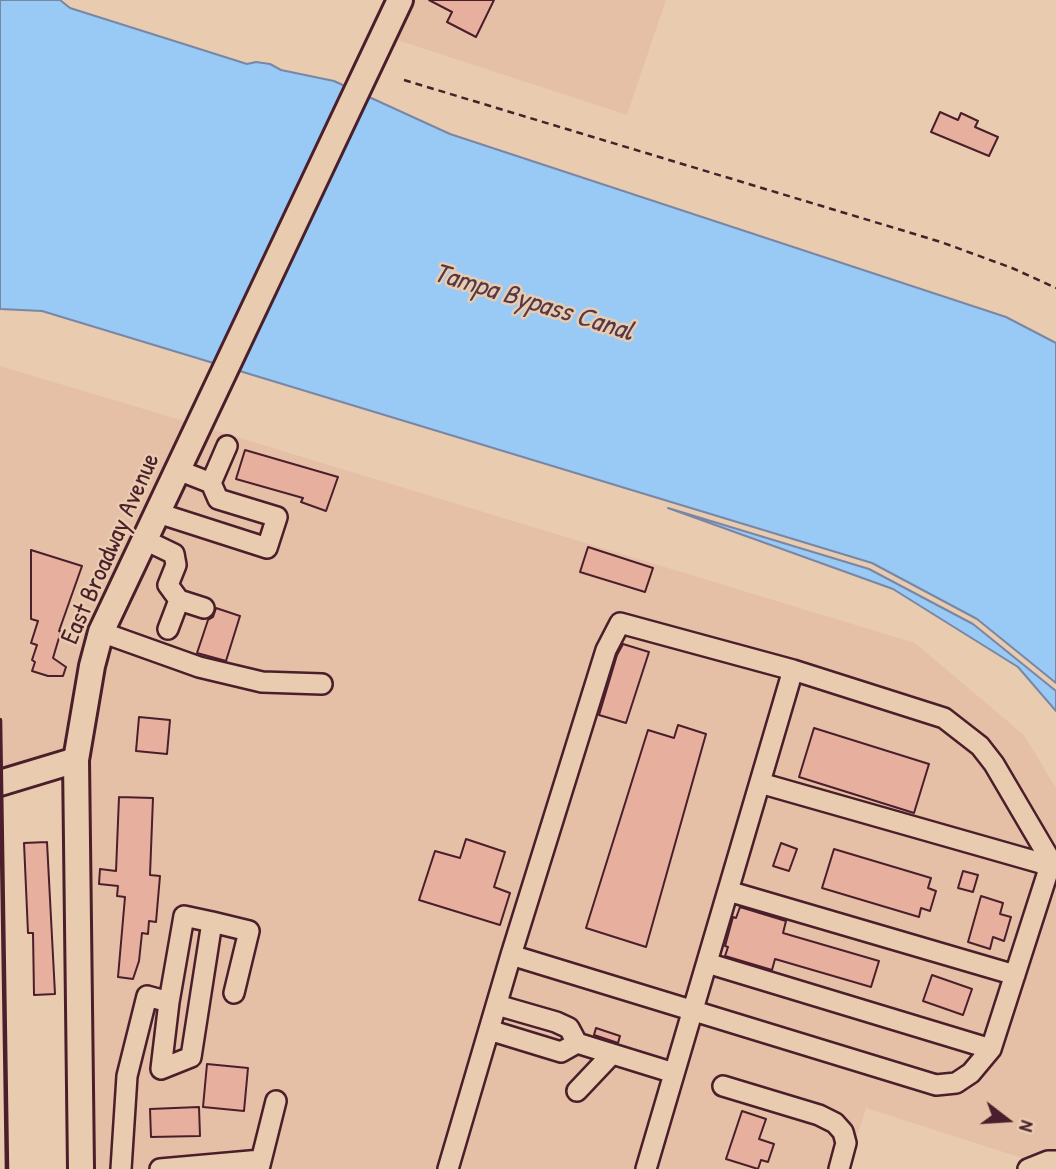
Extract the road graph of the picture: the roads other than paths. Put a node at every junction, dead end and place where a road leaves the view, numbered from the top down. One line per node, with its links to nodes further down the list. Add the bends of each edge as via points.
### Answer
1 (400, 0): 3 (main road, East Broadway Avenue)
2 (227, 446): 4 (lane)
3 (178, 470): 4 (lane); 5 (main road, East Broadway Avenue)
4 (211, 483): 5 (lane, via 218,499 277,517 267,548)
5 (158, 513): 6 (main road, East Broadway Avenue)
6 (145, 540): 7 (lane, via 174,554 176,565 168,585); 10 (main road, East Broadway Avenue)
7 (179, 600): 8 (lane); 9 (lane)
8 (204, 608)
9 (168, 629)
10 (101, 632): 12 (lane, via 262,682); 13 (main road, East Broadway Avenue)
11 (793, 670): 15 (lane); 16 (lane, via 944,718 981,746 1048,856); 19 (lane, via 620,623 606,650)
12 (322, 684)
13 (76, 760): 14 (main road); 36 (main road, East Broadway Avenue)
14 (0, 783)
15 (760, 783): 16 (lane); 17 (lane)
16 (1048, 865): 21 (lane)
17 (728, 891): 20 (lane); 21 (lane)
18 (212, 922): 22 (lane, via 249,932); 23 (lane, via 184,916); 23 (lane, via 191,1057 160,1069)
19 (511, 955): 24 (lane); 25 (lane)
20 (707, 963): 25 (lane); 28 (lane)
21 (1015, 975): 28 (lane)
22 (233, 993)
23 (169, 1002): 37 (lane, via 147,996 127,1076)
24 (497, 1004): 26 (lane); 27 (lane, via 556,1021 569,1028)
25 (693, 1011): 28 (lane, via 936,1084 956,1083); 30 (lane)
26 (489, 1030): 27 (lane, via 561,1052); 39 (lane)
27 (577, 1043): 29 (lane)
28 (991, 1049)
29 (612, 1054): 30 (lane); 32 (lane)
30 (674, 1073): 40 (lane)
31 (723, 1086): 41 (lane, via 835,1123 846,1143)
32 (577, 1091)
33 (276, 1101): 35 (lane)
34 (1056, 1161): 42 (lane)
35 (260, 1165): 38 (lane)
36 (81, 1169)
37 (121, 1169)
38 (160, 1169)
39 (447, 1169)
40 (646, 1169)
41 (839, 1169)
42 (1028, 1169)

